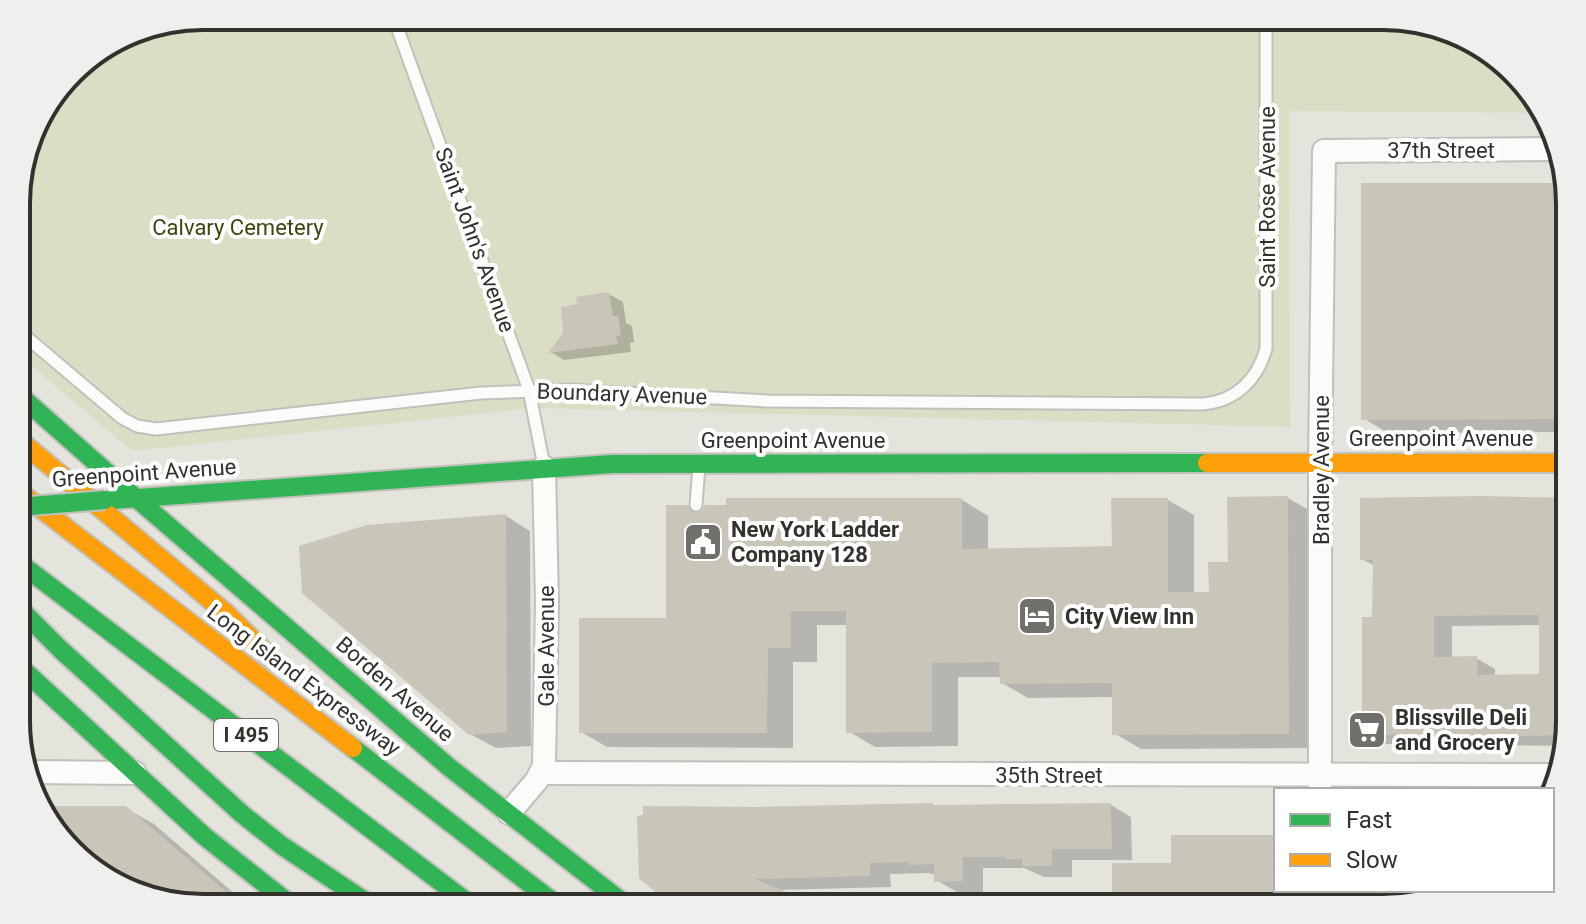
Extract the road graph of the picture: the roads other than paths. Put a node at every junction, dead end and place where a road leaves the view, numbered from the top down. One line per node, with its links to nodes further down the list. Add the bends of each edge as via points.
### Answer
1 (398, 30): 7 (lane, Saint John's Avenue)
2 (1266, 30): 6 (lane, Saint Rose Avenue, via 1267,336)
3 (1547, 149): 4 (street, 37th Street)
4 (1324, 151): 10 (street, Bradley Avenue)
5 (30, 340): 7 (lane, Boundary Avenue, via 122,418 156,429)
6 (1253, 376): 7 (lane, Boundary Avenue, via 1232,396 1203,404 767,401)
7 (529, 390): 13 (lane, Saint John's Avenue)
8 (30, 405): 14 (main road, Borden Avenue)
9 (30, 449): 22 (main road, via 227,614)
10 (1320, 463): 11 (main road, Greenpoint Avenue); 12 (main road, Greenpoint Avenue); 26 (street, Bradley Avenue)
11 (1556, 463)
12 (699, 464): 13 (main road, Greenpoint Avenue); 16 (lane)
13 (544, 467): 14 (main road, Greenpoint Avenue); 24 (street, Gale Avenue)
14 (136, 498): 17 (main road, Greenpoint Avenue, bridge); 27 (main road, Borden Avenue)
15 (30, 500): 22 (main road, Long Island Expressway / I 495)
16 (696, 505)
17 (30, 506)
18 (30, 571): 30 (main road, I 495)
19 (30, 619): 29 (main road, via 242,814)
20 (30, 676): 23 (main road)
21 (38, 772): 23 (street)
22 (385, 772): 31 (main road, Long Island Expressway / I 495)
23 (135, 773): 28 (main road)
24 (542, 773): 26 (street, 35th Street); 27 (street)
25 (1547, 775): 26 (street, 35th Street)
26 (1320, 782)
27 (509, 813): 32 (main road, Borden Avenue)
28 (277, 894)
29 (354, 894)
30 (457, 894)
31 (543, 894)
32 (612, 894)

